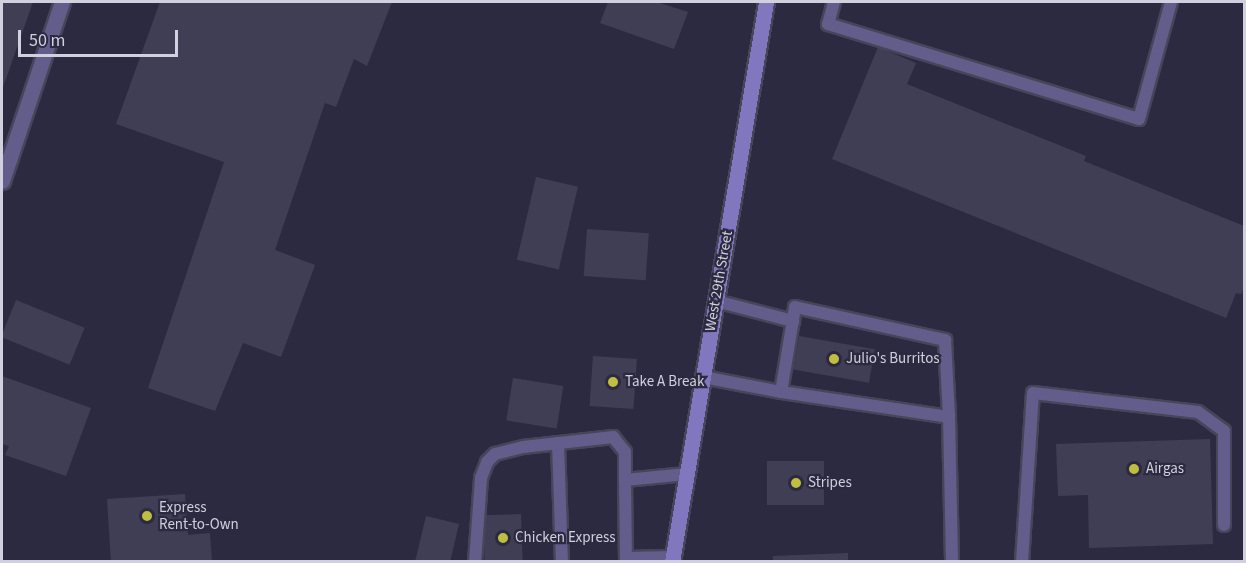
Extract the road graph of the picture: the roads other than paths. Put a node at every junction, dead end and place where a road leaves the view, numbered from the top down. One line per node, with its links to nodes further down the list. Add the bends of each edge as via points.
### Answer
1 (62, 2): 5 (street)
2 (766, 2): 6 (main road, West 29th Street)
3 (834, 2): 4 (lane, via 828,24 1139,119)
4 (1171, 2)
5 (2, 181)
6 (716, 300): 7 (lane); 8 (main road, West 29th Street)
7 (793, 321): 9 (lane); 10 (lane, via 795,307 945,340)
8 (703, 377): 9 (lane); 12 (main road, West 29th Street)
9 (781, 392): 10 (lane)
10 (950, 417): 19 (lane)
11 (558, 443): 13 (lane, via 614,437 625,452); 17 (lane, via 495,454 487,462 481,478); 18 (lane)
12 (687, 474): 13 (lane); 15 (main road, West 29th Street)
13 (625, 480): 16 (lane)
14 (1224, 525): 20 (lane, via 1224,431 1198,412 1033,393)
15 (672, 559): 16 (lane)
16 (626, 560)
17 (475, 561)
18 (562, 561)
19 (952, 561)
20 (1022, 561)

